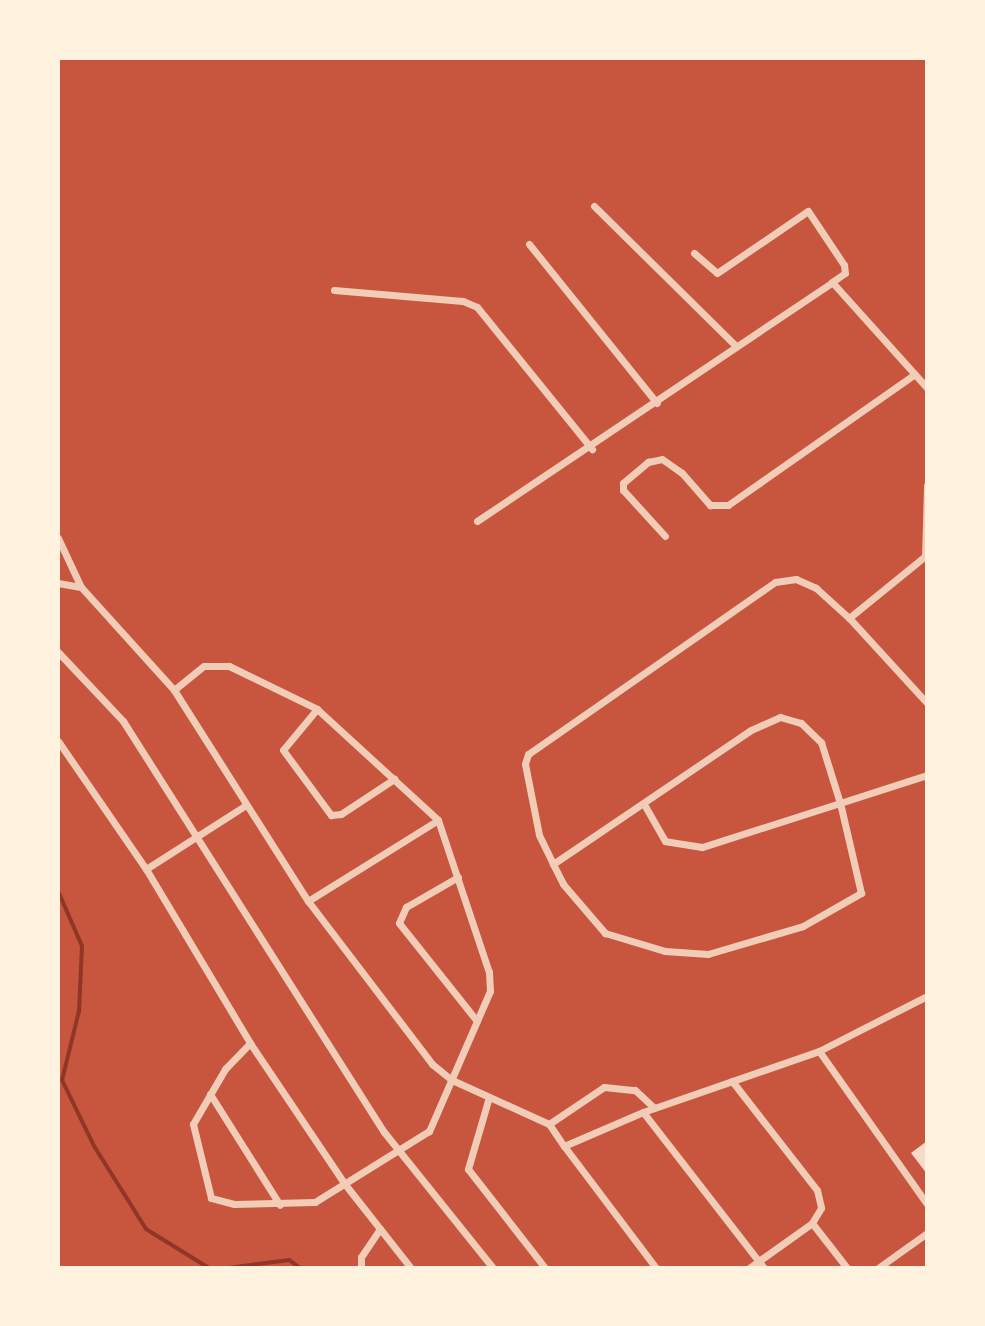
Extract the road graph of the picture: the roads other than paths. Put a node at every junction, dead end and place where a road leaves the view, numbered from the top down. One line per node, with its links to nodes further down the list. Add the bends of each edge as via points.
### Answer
1 (594, 206): 6 (street)
2 (529, 244): 9 (street)
3 (694, 253): 4 (street, via 717,273 808,211 844,265 845,273)
4 (832, 282): 6 (street); 7 (street)
5 (334, 290): 10 (street, via 463,301 477,307)
6 (736, 346): 9 (street)
7 (915, 374): 8 (street); 13 (street, via 728,505 710,505 662,459 648,462 622,486)
8 (927, 388)
9 (657, 403): 10 (street)
10 (592, 449): 12 (street)
11 (927, 485): 15 (street)
12 (477, 521)
13 (665, 536)
14 (58, 538): 17 (street)
15 (926, 558): 18 (street)
16 (58, 583): 17 (street)
17 (81, 587): 20 (street)
18 (849, 618): 21 (street); 31 (street, via 816,588 796,579 775,582 528,754 525,764 539,835)
19 (58, 652): 30 (street, via 123,721)
20 (174, 690): 22 (street, via 204,666 229,666); 27 (street)
21 (927, 703)
22 (317, 709): 25 (street); 25 (street, via 283,750 331,815 341,814)
23 (58, 741): 32 (street)
24 (927, 775): 26 (street)
25 (394, 779): 29 (street)
26 (840, 803): 28 (street, via 702,847 665,841); 28 (street, via 821,742 801,723 780,717 751,730); 31 (street, via 862,886 857,900 803,926 708,954 665,951 605,933 563,884)
27 (246, 805): 30 (street); 34 (street)
28 (645, 806): 31 (street)
29 (438, 820): 33 (street); 34 (street)
30 (197, 836): 32 (street); 47 (street)
31 (553, 864)
32 (146, 869): 37 (street)
33 (458, 877): 36 (street, via 490,981); 36 (street, via 406,907 399,923)
34 (308, 901): 39 (street, via 411,1041)
35 (927, 996): 38 (street)
36 (477, 1021): 39 (street)
37 (250, 1043): 41 (street); 48 (street)
38 (819, 1051): 40 (street); 49 (street)
39 (452, 1080): 42 (street); 47 (street, via 429,1131)
40 (732, 1081): 43 (street); 51 (street, via 817,1190 821,1208)
41 (210, 1094): 50 (street); 50 (street, via 193,1124 211,1198 222,1204)
42 (489, 1097): 45 (street); 58 (street, via 468,1169)
43 (654, 1108): 44 (street); 45 (street, via 635,1090 604,1087)
44 (643, 1112): 46 (street); 54 (street)
45 (549, 1124): 46 (street)
46 (564, 1146): 59 (street)
47 (401, 1153): 48 (street); 57 (street)
48 (344, 1183): 50 (street, via 315,1202); 52 (street)
49 (927, 1204)
50 (280, 1205)
51 (812, 1223): 54 (street); 61 (street)
52 (380, 1229): 55 (street, via 361,1257); 56 (street)
53 (927, 1233): 62 (street)
54 (761, 1265): 60 (street)
55 (361, 1268)
56 (411, 1268)
57 (493, 1268)
58 (545, 1268)
59 (656, 1268)
60 (749, 1268)
61 (847, 1268)
62 (878, 1268)

